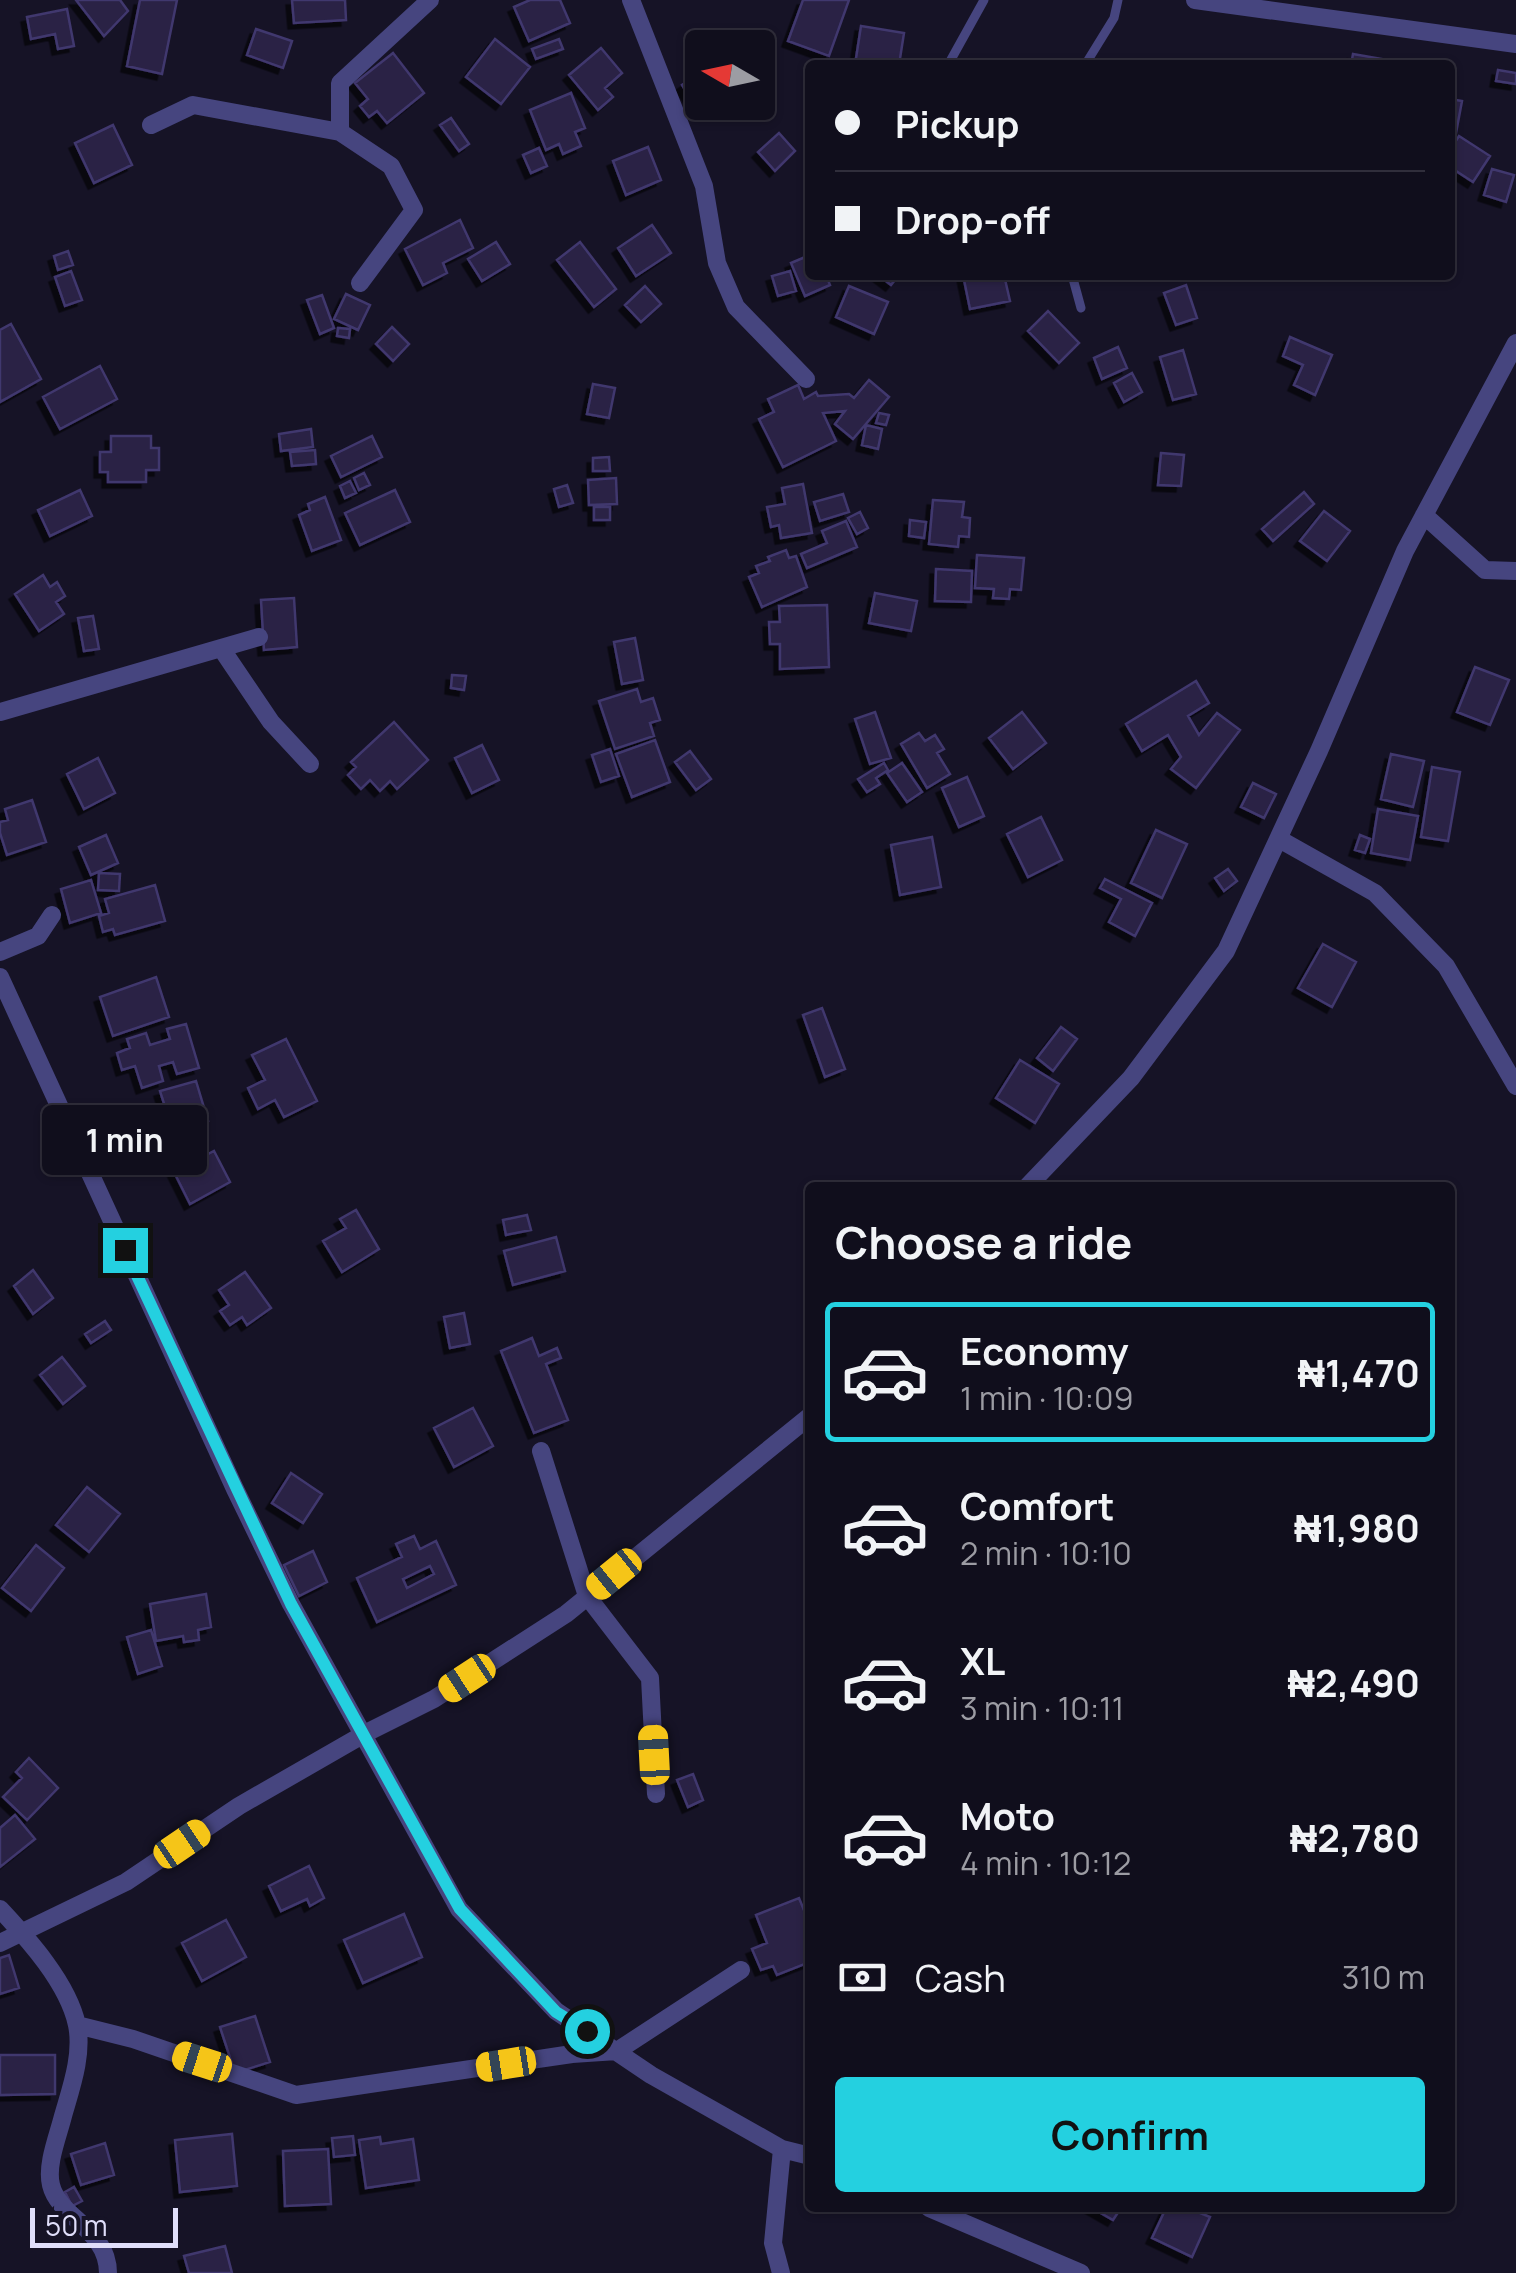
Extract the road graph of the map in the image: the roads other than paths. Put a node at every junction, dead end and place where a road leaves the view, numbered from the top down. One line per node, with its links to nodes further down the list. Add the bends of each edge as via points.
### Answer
1 (430, 0): 10 (street, via 340,83)
2 (631, 0): 15 (street, via 704,186 717,263 736,307)
3 (984, 0): 7 (lane)
4 (1118, 0): 8 (lane)
5 (1207, 1): 6 (street)
6 (1516, 44)
7 (951, 60)
8 (1088, 60)
9 (152, 125): 10 (street, via 193,104)
10 (340, 132): 12 (street, via 391,166 414,210)
11 (1073, 280): 13 (lane)
12 (360, 283)
13 (1081, 308)
14 (1516, 343): 16 (street)
15 (806, 379)
16 (1424, 516): 17 (street, via 1485,570); 22 (street)
17 (1516, 571)
18 (259, 637): 19 (street)
19 (223, 651): 20 (street); 21 (street, via 271,722)
20 (0, 712)
21 (310, 764)
22 (1278, 839): 26 (street, via 1375,892 1446,966); 27 (street, via 1226,951 1131,1078)
23 (52, 915): 24 (street, via 38,936)
24 (0, 952)
25 (0, 977): 31 (street, via 234,1490)
26 (1516, 1086)
27 (1032, 1182)
28 (805, 1420): 30 (street)
29 (541, 1451): 30 (street)
30 (587, 1596): 31 (street, via 434,1700); 32 (street, via 650,1678)
31 (366, 1732): 34 (street, via 238,1806 126,1882); 38 (street, via 460,1909 556,2012)
32 (656, 1794)
33 (0, 1908): 34 (street)
34 (24, 1935): 35 (street); 37 (street, via 62,1990)
35 (0, 1942)
36 (741, 1970): 38 (street)
37 (76, 2025): 38 (street, via 296,2095); 42 (street, via 76,2070 50,2183 97,2242)
38 (617, 2051): 39 (street)
39 (782, 2148): 40 (street); 43 (street, via 773,2243)
40 (805, 2155)
41 (938, 2212): 44 (street)
42 (108, 2273)
43 (781, 2273)
44 (1081, 2273)

